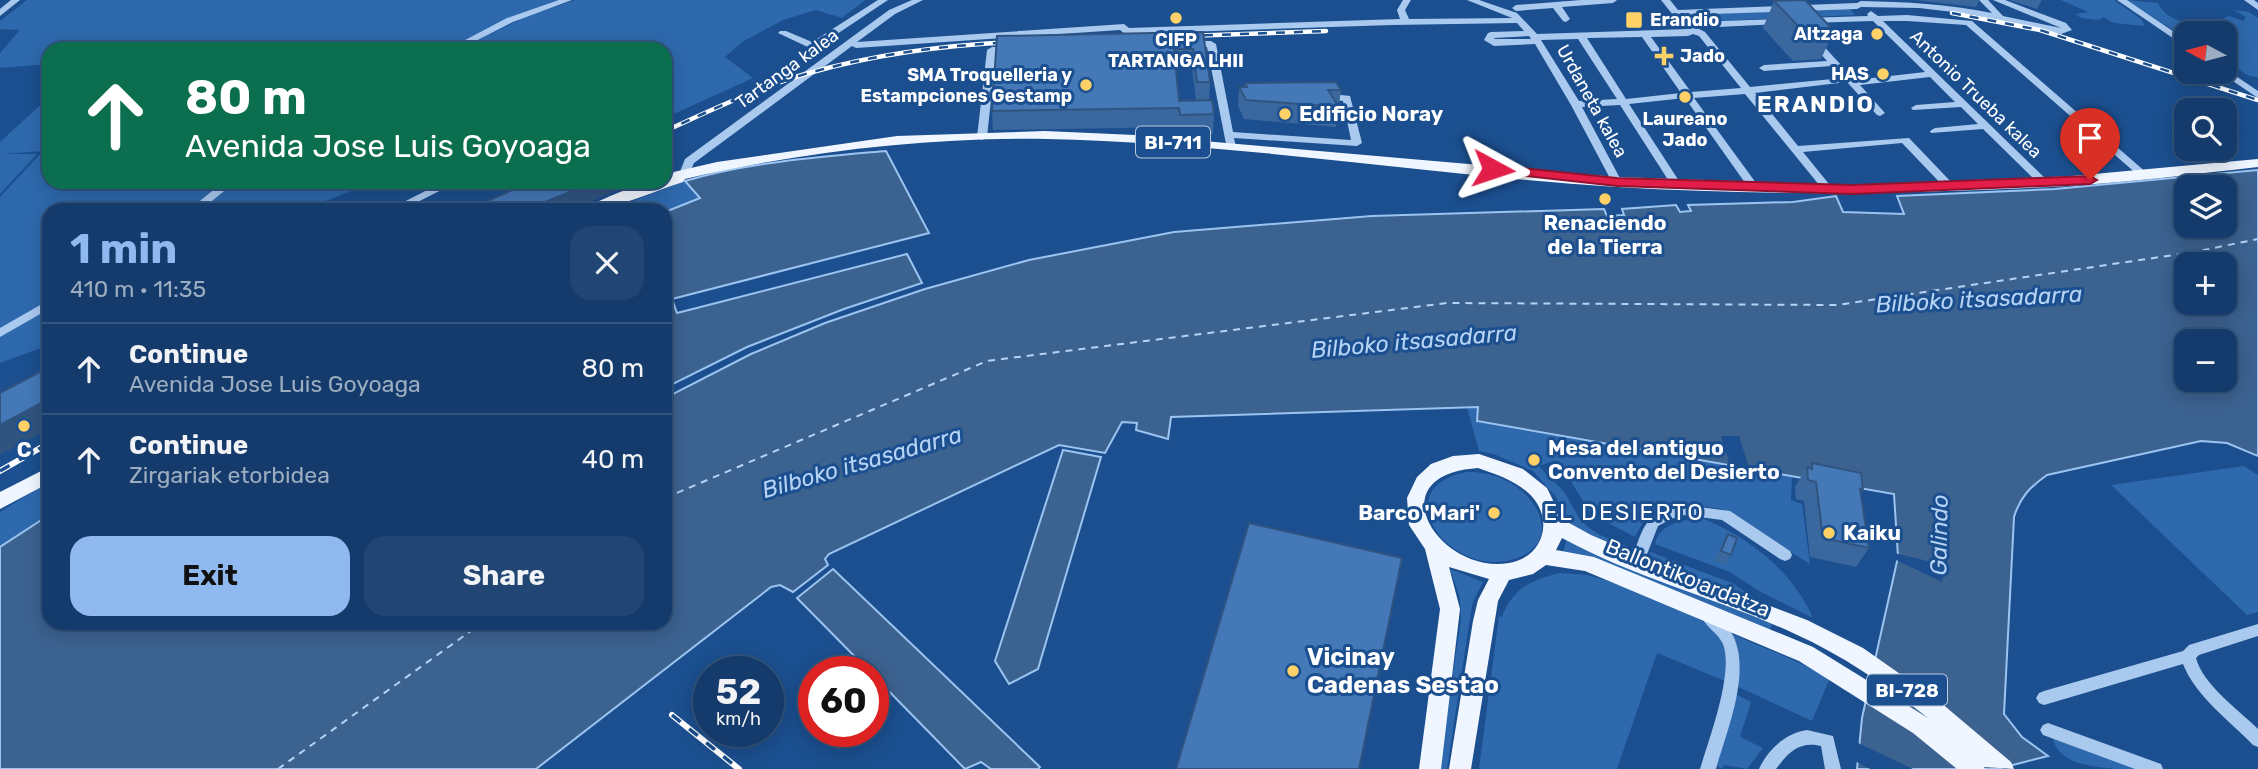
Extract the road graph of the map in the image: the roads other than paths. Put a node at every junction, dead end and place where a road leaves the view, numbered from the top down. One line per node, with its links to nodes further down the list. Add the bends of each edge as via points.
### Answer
1 (16, 0): 24 (street)
2 (568, 0): 39 (street, via 510,20)
3 (884, 0): 33 (street, via 813,46)
4 (919, 0): 65 (street, Tartanga kalea, via 892,12 689,161)
5 (1407, 0): 30 (street, via 1401,10)
6 (1471, 0): 38 (street, via 1514,15)
7 (1613, 0): 15 (street)
8 (1665, 0): 32 (street)
9 (1720, 0): 22 (street)
10 (1762, 0): 21 (street)
11 (1983, 0): 25 (street)
12 (1997, 0): 25 (street, via 2067,30)
13 (2121, 0): 37 (street)
14 (2248, 0): 19 (street)
15 (1581, 1): 17 (street)
16 (1858, 3): 18 (street); 25 (street, via 1931,6); 26 (street, Antonio Trueba kalea)
17 (1556, 5): 20 (street); 27 (street)
18 (1800, 5): 21 (street); 31 (street)
19 (2258, 7)
20 (1516, 8)
21 (1770, 8): 22 (street)
22 (1729, 10): 23 (street); 29 (street)
23 (1680, 12)
24 (0, 13)
25 (2000, 16)
26 (1875, 18): 32 (street); 45 (street, Antonio Trueba kalea); 66 (street, via 1969,23)
27 (1566, 19)
28 (1515, 21): 30 (street)
29 (1739, 21)
30 (1406, 22): 40 (street, via 1125,31 1124,27)
31 (1802, 23)
32 (1692, 28): 34 (street); 62 (street, via 1702,34)
33 (783, 33)
34 (1644, 34): 35 (street); 72 (street)
35 (1581, 36): 38 (street); 71 (street)
36 (1810, 36): 43 (street)
37 (2174, 36)
38 (1534, 37): 69 (street, Urdaneta kalea, via 1577,104)
39 (467, 42)
40 (856, 45)
41 (1184, 45): 51 (street, via 1212,44)
42 (1019, 50): 60 (street, via 992,50)
43 (1834, 62): 44 (street); 47 (street)
44 (1764, 68)
45 (1934, 74): 47 (street); 55 (street, Antonio Trueba kalea)
46 (2237, 80): 49 (street)
47 (1848, 82): 48 (street); 57 (street)
48 (1747, 91): 53 (street)
49 (2257, 94)
50 (1314, 96): 61 (street, via 1347,98 1357,143 1248,136)
51 (1222, 97): 52 (street); 61 (street)
52 (1235, 97)
53 (1623, 102): 54 (street)
54 (1578, 104)
55 (1964, 104): 56 (street); 58 (street, Antonio Trueba kalea)
56 (1916, 108)
57 (1880, 113)
58 (1987, 126): 59 (street); 70 (street, Antonio Trueba kalea)
59 (1935, 131)
60 (982, 137): 61 (main road, BI-711, via 1078,135); 64 (main road, BI-711, via 897,140)
61 (1230, 141): 69 (main road, BI-711)
62 (1797, 149): 73 (street); 74 (street, via 1905,140)
63 (2258, 163): 66 (main road, BI-711)
64 (729, 166): 65 (main road, BI-711); 68 (main road, BI-711)
65 (684, 174): 67 (main road, BI-711)
66 (2143, 174): 70 (main road, BI-711)
67 (672, 177)
68 (672, 182)
69 (1617, 182): 71 (main road, BI-711)
70 (2044, 183): 74 (main road, BI-711)
71 (1676, 184): 72 (main road, BI-711)
72 (1752, 185): 73 (main road, BI-711)
73 (1826, 187): 74 (main road, BI-711)
74 (1950, 187)
75 (221, 189): 80 (street)
76 (437, 189): 81 (street)
77 (642, 189): 79 (main road, BI-711)
78 (646, 189): 79 (main road, BI-711)
79 (635, 192): 82 (main road, BI-711)
80 (203, 203)
81 (408, 203)
82 (608, 203)
83 (42, 307): 84 (street)
84 (0, 333)
85 (42, 478): 86 (main road)
86 (0, 501)
87 (1555, 525): 88 (main road, via 1539,490 1522,476 1490,464 1457,462 1424,480 1416,495 1421,530); 90 (main road); 91 (main road, Ballontiko ardatza / BI-728)
88 (1434, 547): 92 (main road, via 1454,562); 100 (main road, via 1450,609)
89 (1785, 555): 91 (street, via 1725,515 1684,510 1653,523)
90 (1543, 556): 92 (main road, via 1519,570); 93 (main road, Ballontiko ardatza / BI-728, via 1587,564)
91 (1637, 563): 106 (main road, Ballontiko ardatza / BI-728, via 1801,626 1879,670 1941,715)
92 (1503, 572): 101 (main road, via 1483,621)
93 (1695, 606): 96 (street, via 1723,631 1732,653); 105 (main road, Ballontiko ardatza / BI-728, via 1806,654 1922,726)
94 (2258, 630): 95 (street, via 2194,650)
95 (2188, 656): 97 (street); 99 (street, via 2197,677)
96 (1731, 678): 102 (street)
97 (2044, 698)
98 (2048, 730): 107 (street)
99 (2258, 740)
100 (1430, 769)
101 (1460, 769)
102 (1707, 769)
103 (1767, 769): 104 (street, via 1791,741 1806,735 1828,741)
104 (1833, 769)
105 (1974, 769)
106 (2003, 769)
107 (2155, 769)

